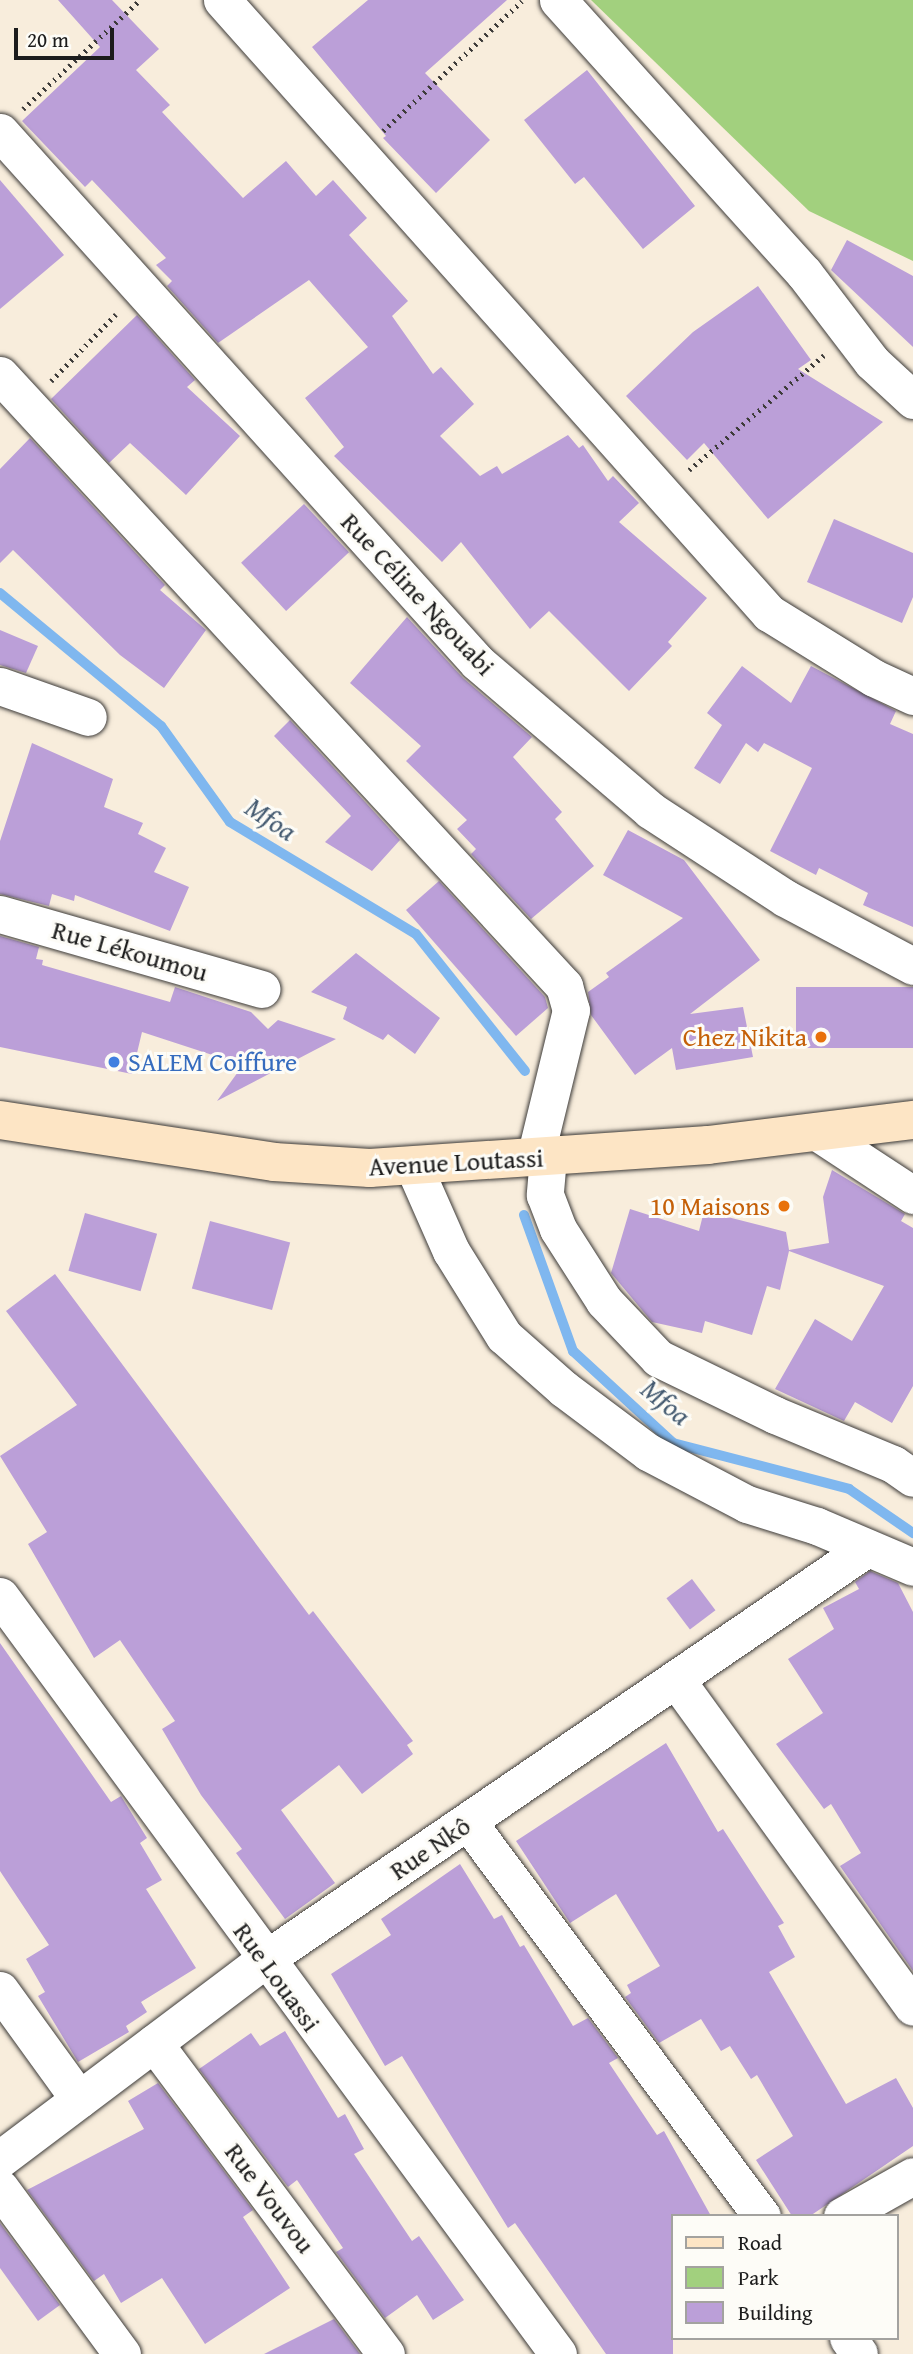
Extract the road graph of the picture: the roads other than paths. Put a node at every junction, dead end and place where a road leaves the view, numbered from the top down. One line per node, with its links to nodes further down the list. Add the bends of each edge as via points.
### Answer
1 (222, 0): 7 (street, via 769,614 874,678)
2 (558, 0): 5 (street, via 804,273 872,362)
3 (10, 122): 10 (street, Rue Céline Ngouabi, via 139,291 477,662 650,810 785,898)
4 (0, 375): 15 (street, via 564,986 571,1010)
5 (913, 400)
6 (0, 687): 8 (street)
7 (913, 696)
8 (88, 717)
9 (0, 914): 11 (street, Rue Lékoumou)
10 (913, 966)
11 (261, 989)
12 (913, 1119): 14 (main road, Avenue Loutassi)
13 (0, 1120): 16 (main road, Avenue Loutassi, via 274,1162)
14 (817, 1132): 15 (main road, Avenue Loutassi); 17 (street)
15 (541, 1158): 16 (main road, Avenue Loutassi); 18 (street, via 545,1195 558,1229 604,1301 658,1358 775,1415 893,1464)
16 (413, 1165): 19 (street, via 451,1251 504,1336 564,1389 648,1452 747,1504)
17 (913, 1195)
18 (913, 1478)
19 (867, 1548): 20 (street); 22 (street, Rue Nkô)
20 (913, 1567)
21 (0, 1596): 24 (street, Rue Louassi)
22 (677, 1681): 23 (street, Rue Nkô); 26 (street)
23 (468, 1822): 24 (street, Rue Nkô); 32 (street)
24 (264, 1960): 27 (street, Rue Nkô); 36 (street, Rue Louassi)
25 (0, 1990): 28 (street)
26 (913, 2007)
27 (153, 2043): 28 (street, Rue Nkô); 35 (street, Rue Vouvou)
28 (79, 2099): 29 (street, Rue Nkô)
29 (0, 2159)
30 (913, 2175): 33 (street)
31 (0, 2188): 34 (street)
32 (761, 2214)
33 (845, 2214)
34 (122, 2354)
35 (386, 2354)
36 (558, 2354)

